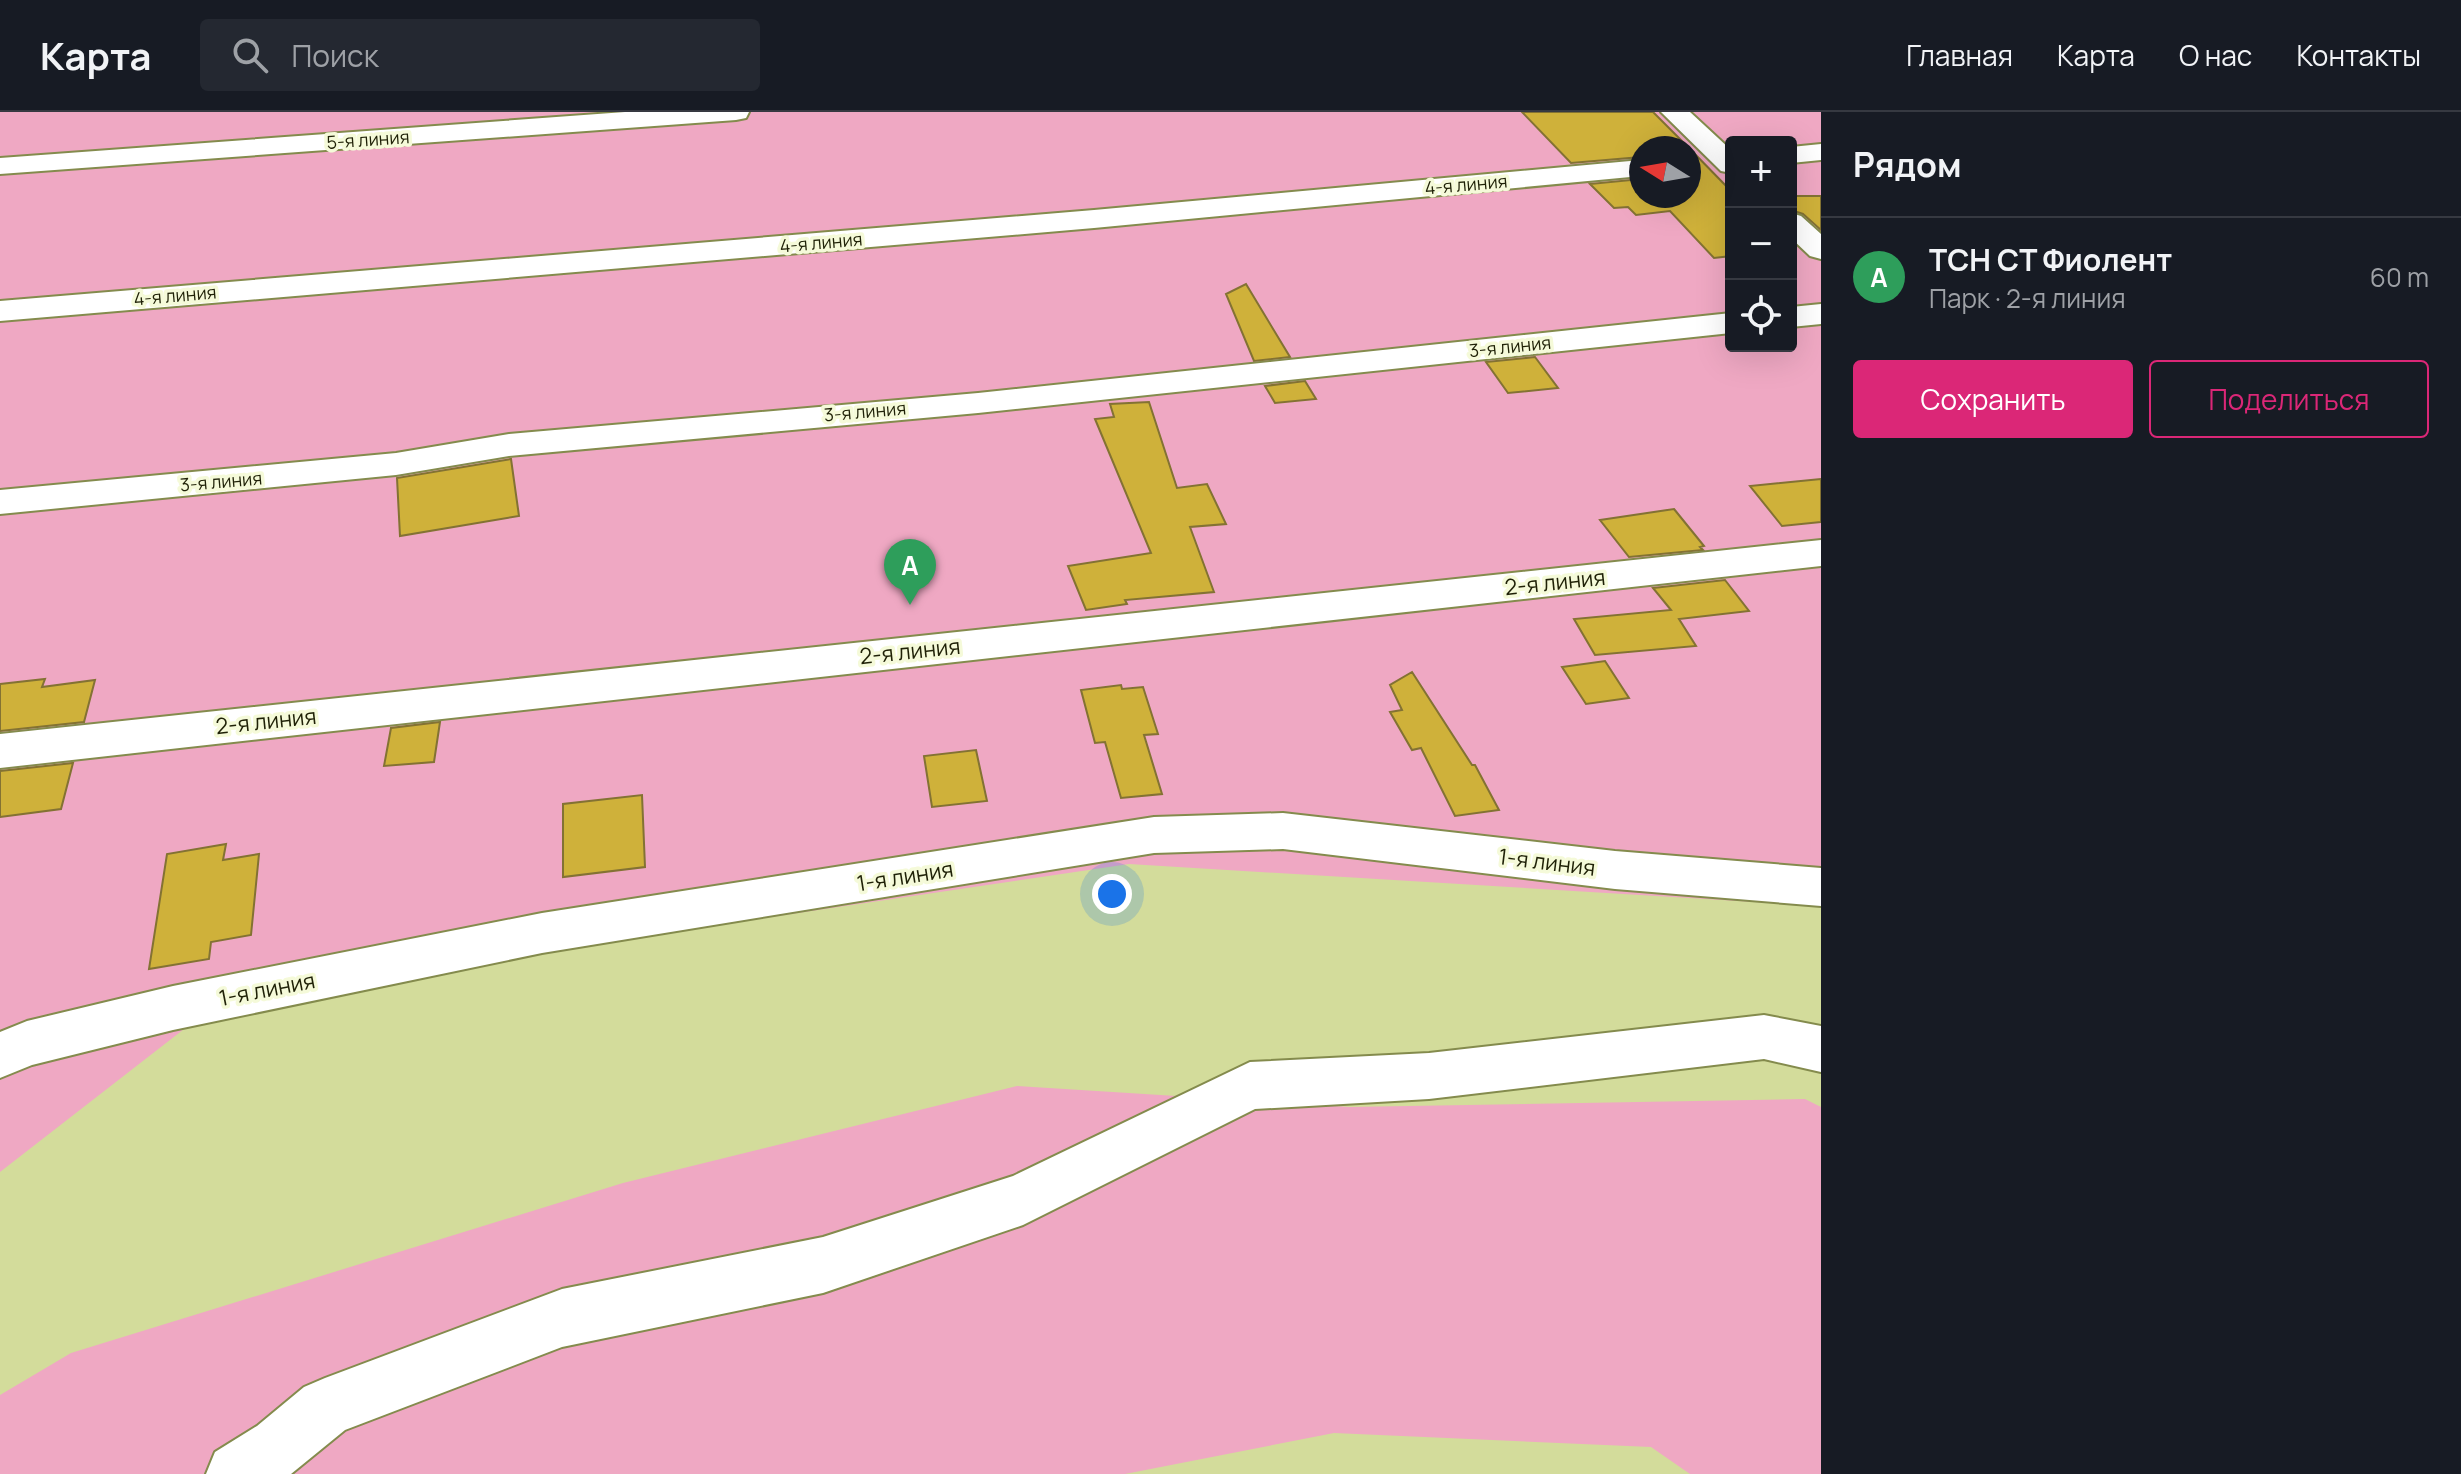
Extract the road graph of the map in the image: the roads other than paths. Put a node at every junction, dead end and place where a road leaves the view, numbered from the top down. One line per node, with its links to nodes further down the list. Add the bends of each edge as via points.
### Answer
1 (736, 112): 8 (street, 5-я линия)
2 (1674, 112): 5 (street)
3 (1821, 152): 4 (street)
4 (1797, 154)
5 (1725, 158)
6 (1725, 162): 7 (street)
7 (1701, 163)
8 (0, 166)
9 (1629, 169): 12 (street, 4-я линия)
10 (1797, 228): 11 (street)
11 (1821, 250)
12 (0, 311)
13 (1821, 314): 14 (street)
14 (1797, 316)
15 (1725, 324): 16 (street, 3-я линия)
16 (0, 502)
17 (1821, 553): 18 (street, 2-я линия)
18 (0, 751)
19 (1821, 887): 21 (street, 1-я линия, via 1615,870 1283,831 1154,835 542,933 173,1008)
20 (1821, 1049): 22 (street, via 1764,1037 1429,1076 1250,1086 1023,1199 823,1265 562,1318 325,1408)
21 (0, 1055)
22 (237, 1474)

